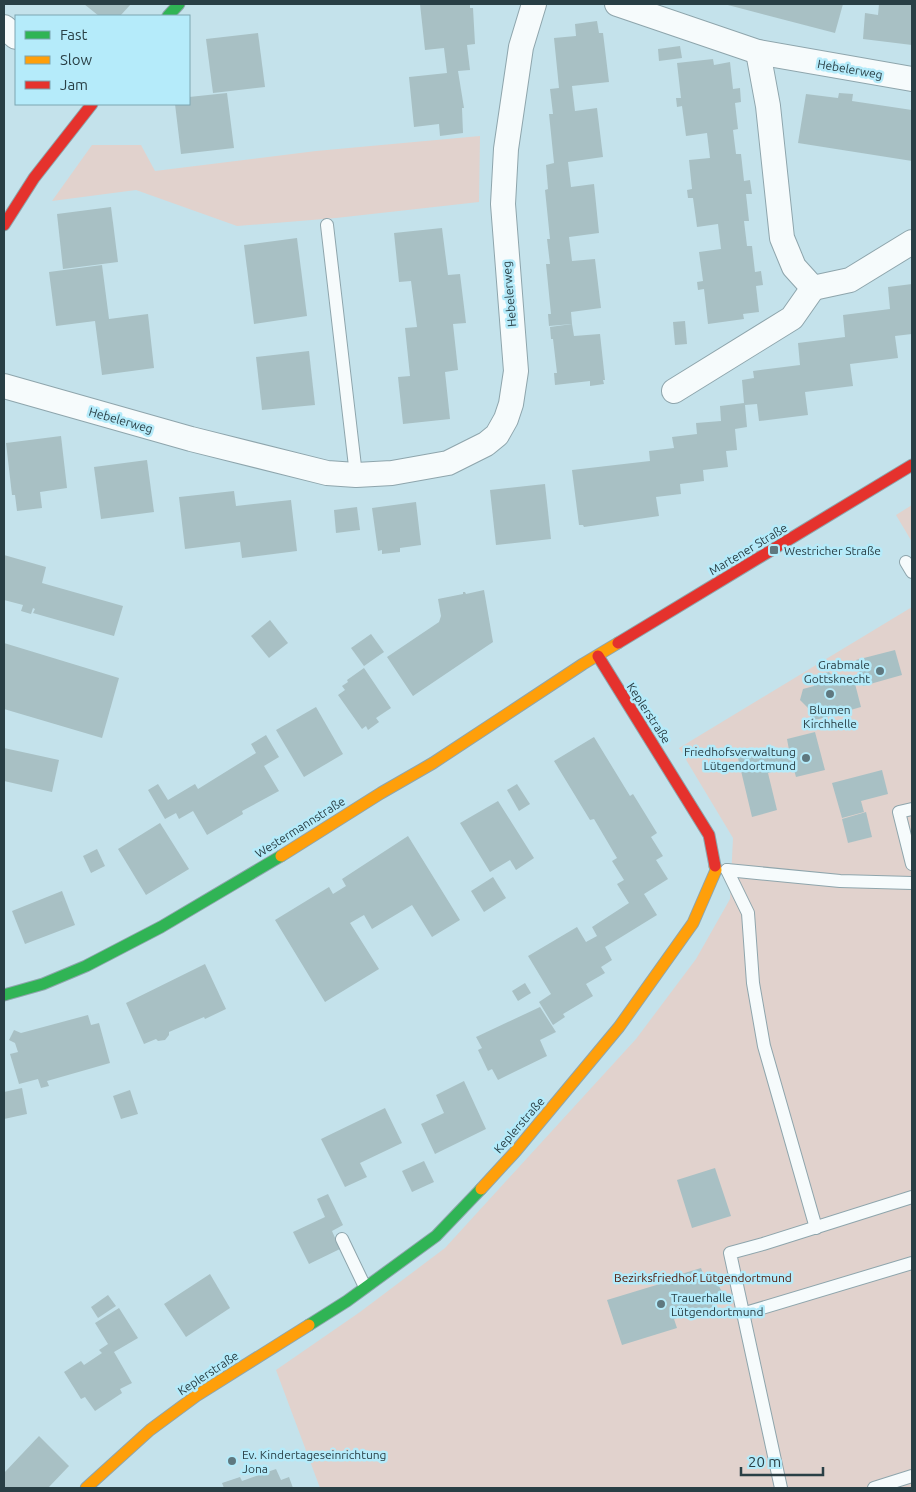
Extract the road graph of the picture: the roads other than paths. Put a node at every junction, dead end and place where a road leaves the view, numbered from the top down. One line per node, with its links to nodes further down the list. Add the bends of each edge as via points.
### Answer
1 (179, 4): 4 (street)
2 (534, 4): 17 (street, Hebelerweg, via 521,47 505,158 503,204 516,372 506,419 497,435 486,444 448,463)
3 (617, 4): 7 (street, Hebelerweg)
4 (169, 15)
5 (4, 26): 6 (street)
6 (15, 36)
7 (758, 52): 8 (street, Hebelerweg); 13 (street, via 768,106 782,238 794,267)
8 (912, 80)
9 (91, 105): 10 (street, via 38,171)
10 (4, 225)
11 (327, 226): 17 (lane)
12 (912, 242): 13 (street, via 850,280)
13 (813, 288): 15 (street, via 792,318)
14 (4, 386): 17 (street, Hebelerweg, via 289,465)
15 (674, 392)
16 (912, 465): 18 (street, Martener Straße)
17 (356, 475)
18 (598, 656): 22 (street, Westermannstraße, via 433,763 161,927 86,966 43,984); 27 (street, Keplerstraße, via 709,835 716,870 692,923 678,945 619,1027 521,1145 436,1236)
19 (912, 809): 20 (lane, via 899,812)
20 (912, 864)
21 (912, 883): 24 (lane, via 840,881 727,870 748,913 753,983 764,1046)
22 (4, 995)
23 (912, 1197): 24 (lane)
24 (816, 1228): 28 (lane, via 730,1253)
25 (342, 1239): 27 (lane)
26 (912, 1263): 28 (lane)
27 (365, 1287): 30 (street, Keplerstraße, via 196,1396 150,1430)
28 (742, 1314): 31 (lane)
29 (912, 1476): 32 (lane)
30 (86, 1488)
31 (781, 1488)
32 (874, 1488)

